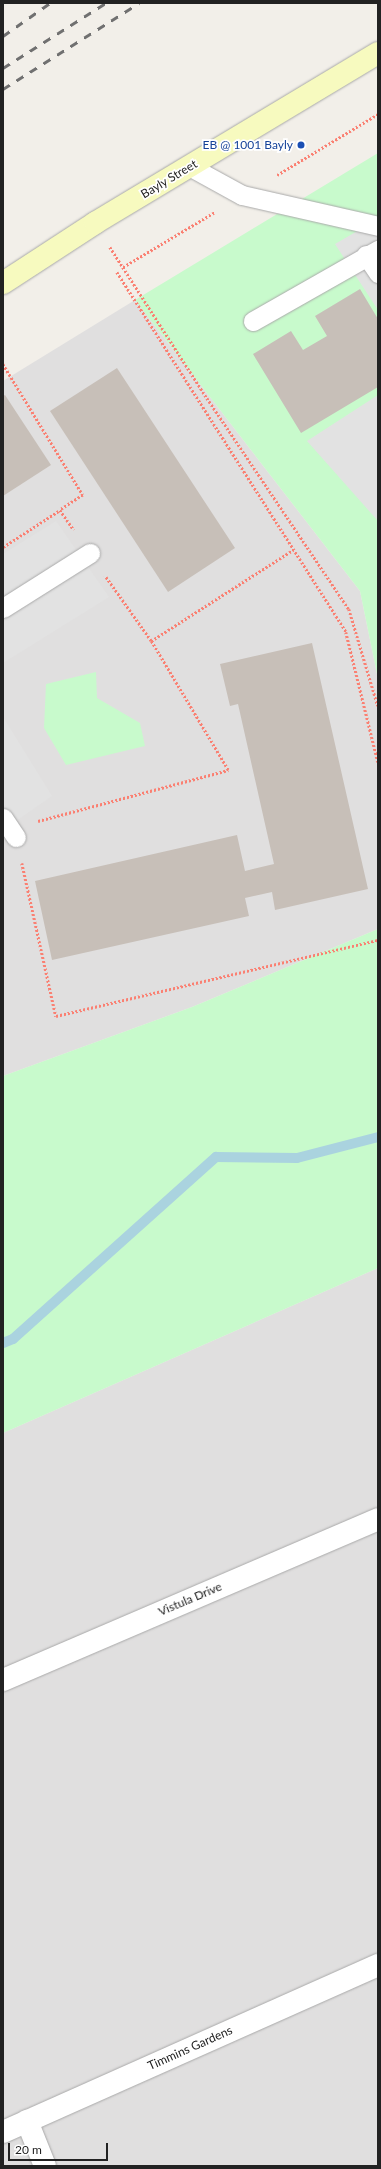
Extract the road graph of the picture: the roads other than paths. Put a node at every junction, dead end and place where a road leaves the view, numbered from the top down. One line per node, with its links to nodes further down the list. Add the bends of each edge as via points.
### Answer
1 (378, 53): 2 (main road, Bayly Street)
2 (189, 166): 3 (lane, via 242,195); 6 (main road, Bayly Street)
3 (378, 226)
4 (372, 252): 5 (lane); 7 (lane)
5 (378, 274)
6 (3, 283)
7 (253, 321)
8 (90, 553): 9 (lane)
9 (3, 608)
10 (3, 818): 11 (lane)
11 (16, 836)
12 (378, 1519): 13 (street, Vistula Drive)
13 (3, 1680)
14 (378, 1965): 15 (street, Timmins Gardens)
15 (27, 2121): 16 (street, Timmins Gardens); 17 (street)
16 (3, 2132)
17 (45, 2166)

